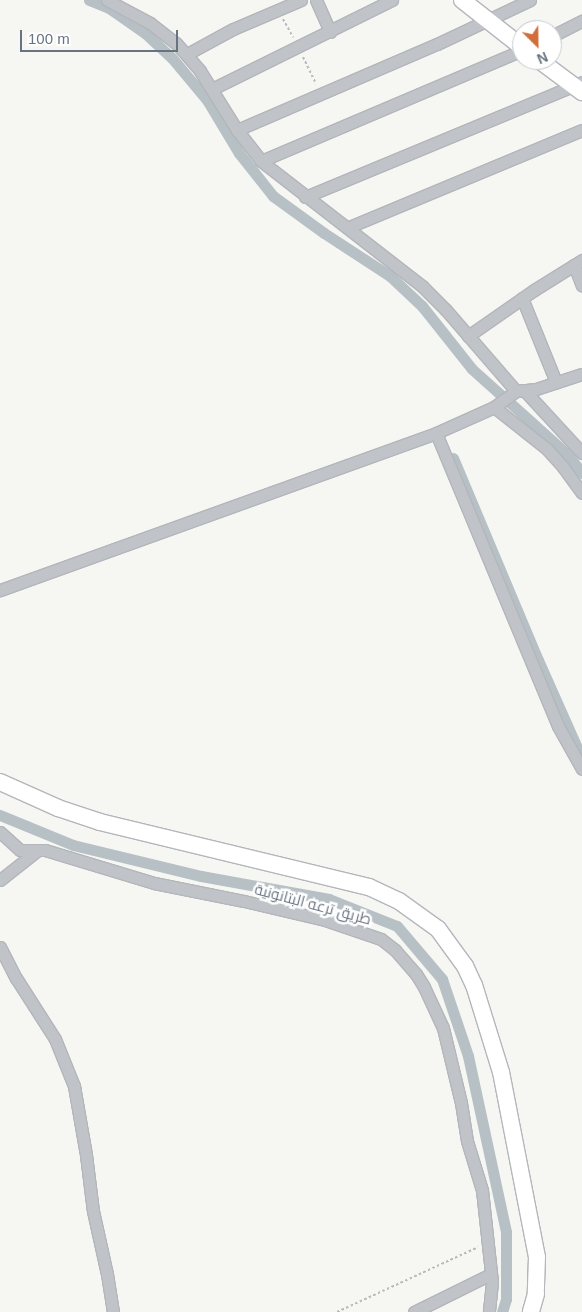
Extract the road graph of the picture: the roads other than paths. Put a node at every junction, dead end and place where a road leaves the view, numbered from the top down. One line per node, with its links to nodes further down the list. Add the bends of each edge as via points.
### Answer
1 (107, 0): 13 (street, via 150,23)
2 (301, 0): 13 (street, via 232,29)
3 (316, 0): 10 (street)
4 (392, 0): 10 (street)
5 (462, 0): 7 (street)
6 (530, 0): 7 (street)
7 (488, 20): 11 (street); 17 (street)
8 (582, 21): 9 (street)
9 (562, 31)
10 (330, 32): 16 (street)
11 (512, 40)
12 (512, 52): 19 (street)
13 (187, 54): 16 (street)
14 (554, 70): 15 (street)
15 (579, 87): 20 (street)
16 (212, 89): 17 (street)
17 (237, 130): 19 (street)
18 (582, 130): 21 (street)
19 (261, 161): 20 (street)
20 (305, 197): 21 (street)
21 (349, 227): 25 (street, via 422,286)
22 (578, 262): 23 (street); 24 (street)
23 (582, 286)
24 (522, 298): 25 (street); 27 (street)
25 (468, 336): 28 (street)
26 (582, 374): 27 (street)
27 (556, 382): 28 (street, via 531,391)
28 (517, 391): 29 (street); 31 (street)
29 (497, 405): 30 (street); 32 (street, via 547,449)
30 (436, 433): 33 (street); 34 (street, via 558,726)
31 (582, 453)
32 (582, 493)
33 (0, 590)
34 (582, 769)
35 (0, 782): 44 (street, via 58,808 100,822 369,887 399,901 438,929 465,966 474,985 500,1072 537,1257 536,1294)
36 (0, 832): 37 (street, طريق ترعه البتانونية, via 20,850)
37 (38, 850): 38 (street); 40 (street, طريق ترعه البتانونية, via 154,883 325,920 375,937 390,946 416,974 441,1021 460,1096 467,1141 482,1190)
38 (0, 880)
39 (0, 946): 41 (street, via 16,978 55,1039 74,1086 93,1211)
40 (492, 1274): 42 (street); 43 (street, طريق ترعه البتانونية)
41 (113, 1312)
42 (414, 1312)
43 (489, 1312)
44 (531, 1312)

